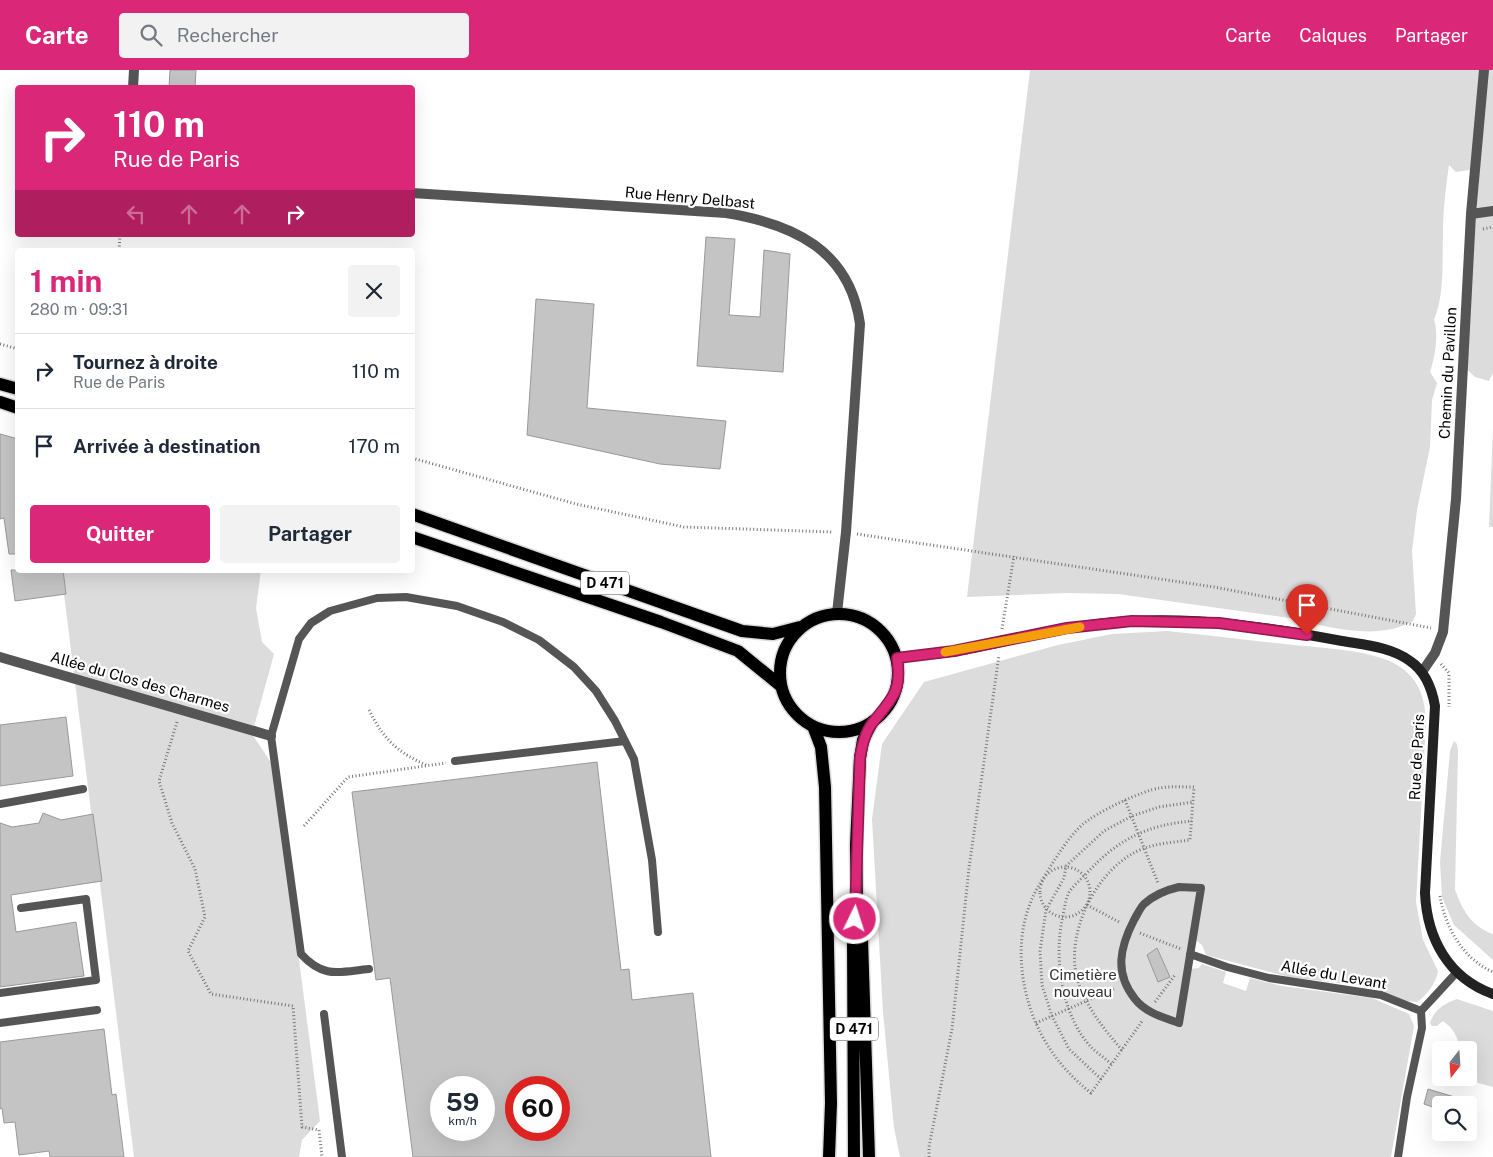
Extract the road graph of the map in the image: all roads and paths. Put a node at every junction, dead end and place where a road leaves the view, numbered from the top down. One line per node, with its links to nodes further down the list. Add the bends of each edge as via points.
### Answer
1 (134, 70): 3 (street)
2 (1484, 70): 6 (street, Chemin du Pavillon)
3 (133, 85)
4 (415, 193): 15 (street, Rue Henry Delbast, via 726,213 781,226 814,244 843,273 852,291 860,324)
5 (1493, 211): 6 (street)
6 (1471, 214): 20 (street, Chemin du Pavillon, via 1456,499)
7 (0, 344): 8 (path)
8 (15, 348)
9 (0, 384): 10 (main road)
10 (15, 388)
11 (0, 402): 12 (main road)
12 (15, 407)
13 (415, 459): 15 (path, via 576,504 684,527)
14 (415, 515): 19 (main road, D 471, via 742,631 773,634)
15 (846, 532): 17 (path); 18 (street, Rue Henry Delbast)
16 (415, 538): 26 (main road, D 471, via 738,651)
17 (1014, 556): 20 (path); 21 (path)
18 (837, 613): 19 (main road, via 817,617); 23 (main road, via 857,616 875,625)
19 (800, 627): 26 (main road, via 782,653 779,669)
20 (1444, 630): 24 (street, Chemin du Pavillon, via 1435,653)
21 (1000, 642): 23 (street, Rue de Paris); 24 (street, Rue de Paris, via 1067,628 1132,621 1219,623 1375,647 1404,657); 81 (path, via 969,868 952,1029)
22 (0, 656): 28 (street, Allée du Clos des Charmes)
23 (897, 658): 30 (main road, via 895,693 888,707)
24 (1422, 672): 58 (street, Rue de Paris, via 1435,706 1426,910 1434,941)
25 (1449, 673): 27 (path)
26 (781, 686): 31 (main road, via 792,710)
27 (1449, 708)
28 (181, 709): 32 (street, Allée du Clos des Charmes); 76 (path, via 159,781 172,823 195,869 205,917 188,951 211,994 293,1006 302,1127 319,1130)
29 (369, 710): 35 (path, via 379,730 393,745 405,755)
30 (873, 721): 31 (main road, via 844,732); 50 (main road, D 471, via 863,740 858,774)
31 (813, 726): 78 (main road, D 471, via 821,746 825,786 831,1103)
32 (271, 736): 33 (lane, via 299,639 311,623 330,611 377,598 406,596 457,606 503,622 539,640 574,667 596,691); 57 (lane, via 302,954 312,967 326,972)
33 (625, 741): 34 (lane); 55 (lane, via 634,759 644,804)
34 (455, 761): 35 (path)
35 (429, 766): 42 (path, via 348,777)
36 (83, 790): 39 (lane)
37 (1125, 800): 38 (path, via 1159,788 1194,787); 40 (path); 47 (path, via 1083,824)
38 (1193, 802): 40 (path, via 1160,806); 41 (path)
39 (0, 804)
40 (1132, 816): 43 (path); 45 (path, via 1104,831)
41 (1192, 821): 43 (path, via 1166,823); 44 (path, via 1190,840)
42 (304, 826)
43 (1138, 832): 44 (path); 46 (path, via 1101,858)
44 (1144, 848): 48 (path); 51 (path, via 1119,863 1098,885)
45 (1066, 866): 46 (path); 47 (path, via 1052,869); 53 (path, via 1064,878)
46 (1084, 876): 51 (path, via 1090,890); 54 (path, via 1068,894)
47 (1042, 879): 53 (path, via 1039,895); 72 (path, via 1029,904 1023,932 1022,963 1026,993)
48 (1162, 891): 56 (lane, via 1179,887 1201,888); 61 (lane, via 1143,905 1124,939 1120,961)
49 (1439, 891): 59 (path, via 1449,928 1471,957)
50 (857, 902): 79 (main road, D 471, via 853,936); 80 (main road, via 862,939)
51 (1086, 905): 54 (path, via 1077,914); 64 (path, via 1076,945 1076,967 1079,986)
52 (21, 908): 62 (lane, via 86,899 96,980)
53 (1046, 910): 54 (path); 70 (path, via 1040,951 1042,985)
54 (1063, 917): 65 (path, via 1058,960)
55 (658, 932)
56 (1190, 954): 67 (lane, Allée du Levant, via 1269,978 1381,996); 68 (lane, via 1179,1023)
57 (369, 969)
58 (1457, 972): 63 (street, Rue de Paris, via 1475,986); 67 (lane)
59 (1493, 972)
60 (1176, 974): 68 (path)
61 (1126, 984): 64 (path); 68 (lane, via 1135,999)
62 (0, 993)
63 (1493, 994)
64 (1088, 1000): 65 (path); 73 (path, via 1096,1020)
65 (1069, 1008): 70 (path); 74 (path, via 1090,1046)
66 (97, 1010): 71 (lane)
67 (1421, 1011): 82 (lane, via 1422,1028)
68 (1149, 1012): 73 (path)
69 (324, 1014): 77 (lane)
70 (1052, 1016): 72 (path); 75 (path, via 1069,1048)
71 (0, 1022)
72 (1036, 1023): 75 (path, via 1049,1049 1068,1073 1091,1093)
73 (1122, 1050): 74 (path)
74 (1112, 1064): 75 (path)
75 (1101, 1079)
76 (322, 1157)
77 (342, 1157)
78 (829, 1157)
79 (854, 1157)
80 (869, 1157)
81 (929, 1157)
82 (1398, 1157)

